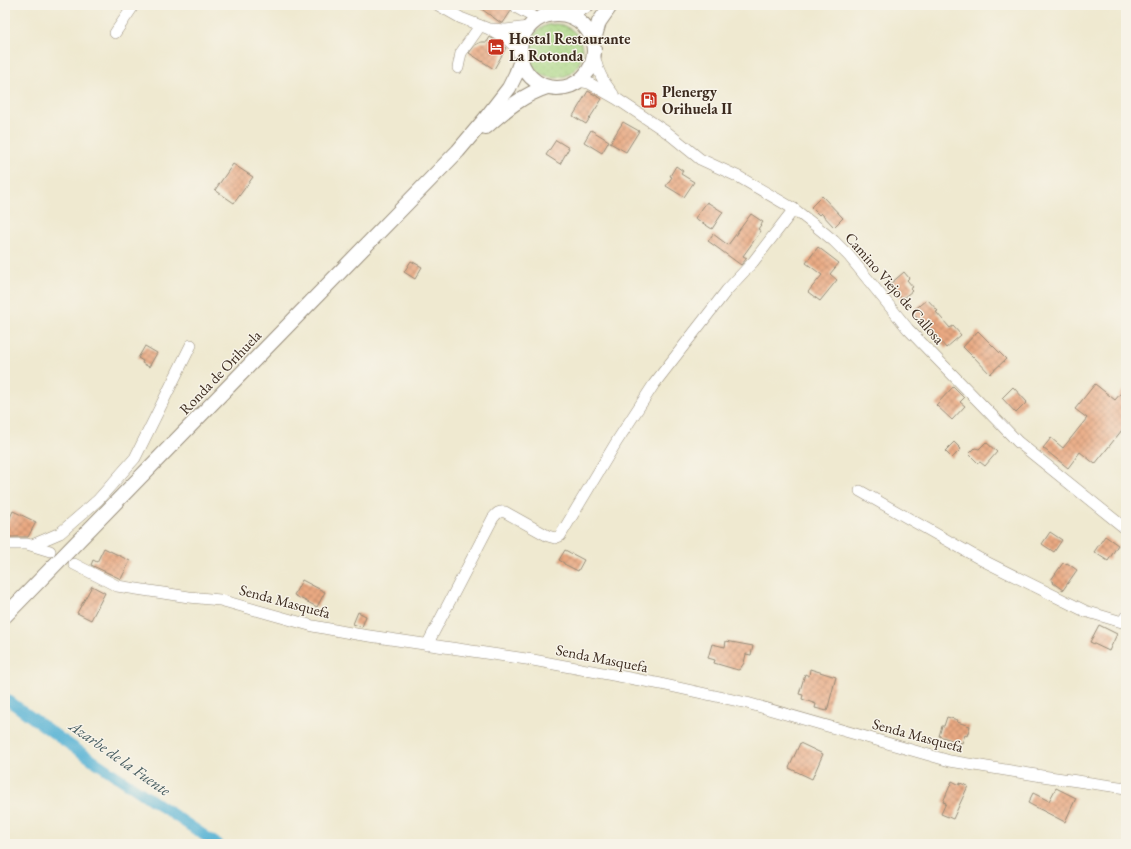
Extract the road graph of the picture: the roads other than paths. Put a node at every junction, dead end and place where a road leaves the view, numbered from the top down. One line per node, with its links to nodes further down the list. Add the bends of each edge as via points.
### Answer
1 (134, 5): 9 (street)
2 (438, 5): 8 (street)
3 (587, 5): 6 (main road)
4 (611, 5): 10 (main road, Ronda de Orihuela, via 599,22)
5 (517, 8): 7 (street)
6 (560, 14): 7 (main road, via 548,15); 10 (main road, via 581,23 589,32)
7 (533, 23): 8 (street, via 506,30); 11 (main road, Ronda de Orihuela, via 522,38)
8 (484, 27): 11 (street, via 508,40); 12 (street, via 461,53)
9 (114, 33)
10 (593, 49): 13 (main road, Ronda de Orihuela, via 592,64); 15 (street, via 598,71)
11 (520, 56): 14 (main road, via 524,70 538,83); 16 (main road, Ronda de Orihuela, via 516,74 509,88)
12 (458, 68)
13 (578, 81): 14 (main road, Ronda de Orihuela, via 571,86); 15 (street, Camino Viejo de Callosa, via 589,83)
14 (547, 87): 16 (main road, Ronda de Orihuela, via 518,102)
15 (617, 99): 17 (street, Camino Viejo de Callosa, via 668,133 700,159)
16 (458, 151): 25 (main road, Ronda de Orihuela)
17 (794, 209): 20 (street, Camino Viejo de Callosa, via 849,256 908,329 1018,442); 27 (street, via 654,384 560,536 548,536 506,512 498,513)
18 (191, 345): 22 (street, via 135,458 98,500 60,533)
19 (860, 491): 26 (street, via 982,560 1085,610 1122,622)
20 (1126, 529)
21 (5, 544): 22 (street)
22 (32, 546): 23 (street)
23 (50, 551)
24 (74, 564): 27 (street, Senda Masquefa, via 117,586 220,600 313,626)
25 (5, 616)
26 (1126, 616)
27 (426, 645): 28 (street, Senda Masquefa, via 533,660 692,691 761,707 950,761)
28 (1126, 788)

